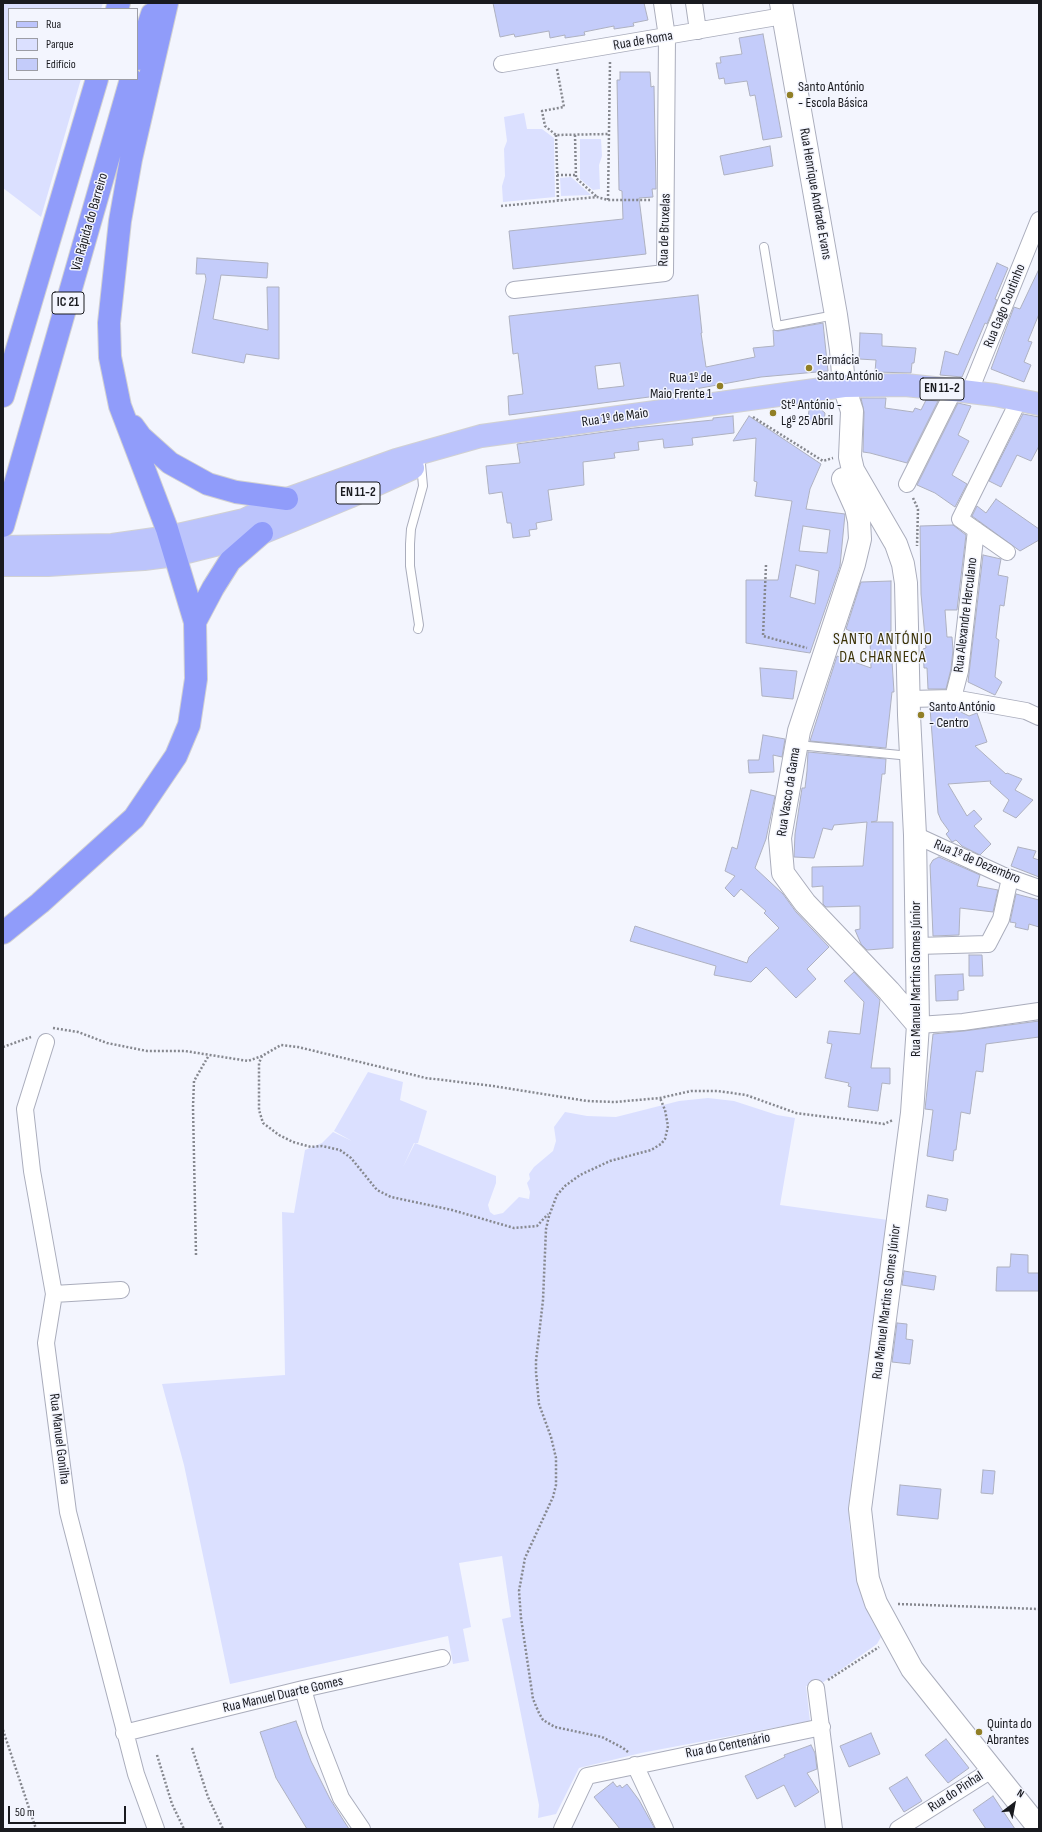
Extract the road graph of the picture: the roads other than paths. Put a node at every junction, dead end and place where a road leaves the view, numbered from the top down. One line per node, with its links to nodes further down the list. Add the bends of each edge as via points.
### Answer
1 (156, 3): 8 (highway)
2 (167, 3): 20 (highway, via 131,159 120,221 109,323 110,357)
3 (662, 3): 7 (street, Rua de Bruxelas)
4 (694, 3): 6 (street)
5 (782, 10): 6 (street, Rua de Roma); 15 (street, Rua Henrique Andrade Evans)
6 (698, 31): 7 (street, Rua de Roma)
7 (667, 37): 9 (street, Rua de Roma); 14 (street, Rua de Bruxelas, via 665,273)
8 (138, 56)
9 (502, 64)
10 (97, 80): 18 (highway, IC 21)
11 (131, 80): 26 (highway, Via Rápida do Barreiro / IC 21)
12 (1039, 220): 17 (street, Rua Gago Coutinho)
13 (764, 247): 15 (lane, via 777,326)
14 (514, 290)
15 (836, 315): 16 (street, Rua Henrique Andrade Evans)
16 (844, 386): 17 (main road, EN 11-2, via 905,385); 21 (main road, Rua 1º de Maio / EN 11-2); 29 (street, Rua Manuel Martins Gomes Júnior, via 852,411 850,457 853,470); 30 (street, Rua Vasco da Gama, via 838,411 837,457 840,471 856,508)
17 (962, 390): 19 (main road, EN 11-2); 24 (street, Rua Gago Coutinho)
18 (3, 396)
19 (1029, 402): 27 (street, Rua Alexandre Herculano, via 960,518)
20 (120, 406): 25 (highway, via 141,437 170,463 208,484 236,492); 32 (highway)
21 (481, 436): 22 (main road, EN 11-2); 23 (main road, EN 11-2, via 396,460)
22 (421, 464): 28 (main road, EN 11-2); 38 (lane, via 423,486 411,529 410,544 410,566)
23 (343, 479): 25 (main road, EN 11-2); 31 (street, via 335,492)
24 (907, 484)
25 (287, 500): 32 (main road, EN 11-2, via 244,520)
26 (3, 526)
27 (976, 530): 34 (street, Rua Alexandre Herculano); 39 (street, Rua Alexandre Herculano, via 960,671)
28 (262, 533): 31 (main road, EN 11-2); 37 (highway, via 230,561)
29 (891, 535): 30 (street, via 872,530); 40 (street, Rua Manuel Martins Gomes Júnior, via 903,564 906,583)
30 (860, 539): 42 (street, Rua Vasco da Gama, via 799,731)
31 (230, 541): 32 (main road, EN 11-2)
32 (172, 546): 35 (main road, EN 11-2, via 112,545); 37 (highway)
33 (3, 547): 35 (main road, EN 11-2)
34 (1007, 552)
35 (51, 556): 36 (main road, EN 11-2)
36 (3, 566)
37 (195, 622): 47 (highway, via 196,679 189,725 176,756 134,818 40,903)
38 (418, 630)
39 (953, 698): 40 (street); 41 (street, via 1026,711)
40 (909, 699): 43 (street, Rua Manuel Martins Gomes Júnior)
41 (1039, 717)
42 (797, 745): 43 (lane); 50 (street, Rua Vasco da Gama, via 780,838 783,873 805,903)
43 (910, 756): 44 (street, Rua Manuel Martins Gomes Júnior)
44 (915, 835): 45 (street, Rua 1º de Dezembro); 48 (street, Rua Manuel Martins Gomes Júnior)
45 (1010, 878): 46 (street, Rua 1º de Dezembro); 48 (street, via 1001,918 988,944)
46 (1039, 888)
47 (3, 932)
48 (917, 946): 50 (street, Rua Manuel Martins Gomes Júnior)
49 (1039, 1011): 50 (street, via 963,1022)
50 (918, 1025): 60 (street, Rua Manuel Martins Gomes Júnior, via 912,1113 860,1509 868,1579 876,1603 912,1669)
51 (39, 1040): 53 (street, Rua Manuel Gonilha, via 25,1109 32,1171)
52 (121, 1290): 53 (street)
53 (54, 1294): 58 (street, Rua Manuel Gonilha, via 46,1343 68,1512)
54 (442, 1658): 56 (street, Rua Manuel Duarte Gomes)
55 (816, 1688): 57 (street)
56 (303, 1689): 58 (street, Rua Manuel Duarte Gomes); 63 (street, via 315,1731 341,1798)
57 (822, 1727): 59 (street, Rua do Centenário); 66 (street)
58 (124, 1733): 62 (street, Rua Manuel Gonilha)
59 (635, 1765): 64 (street, Rua do Centenário, via 587,1776); 65 (street)
60 (993, 1768): 61 (street, Rua Manuel Martins Gomes Júnior); 67 (street, Rua do Pinhal)
61 (1039, 1828)
62 (156, 1829)
63 (362, 1829)
64 (562, 1829)
65 (665, 1829)
66 (834, 1829)
67 (898, 1829)

